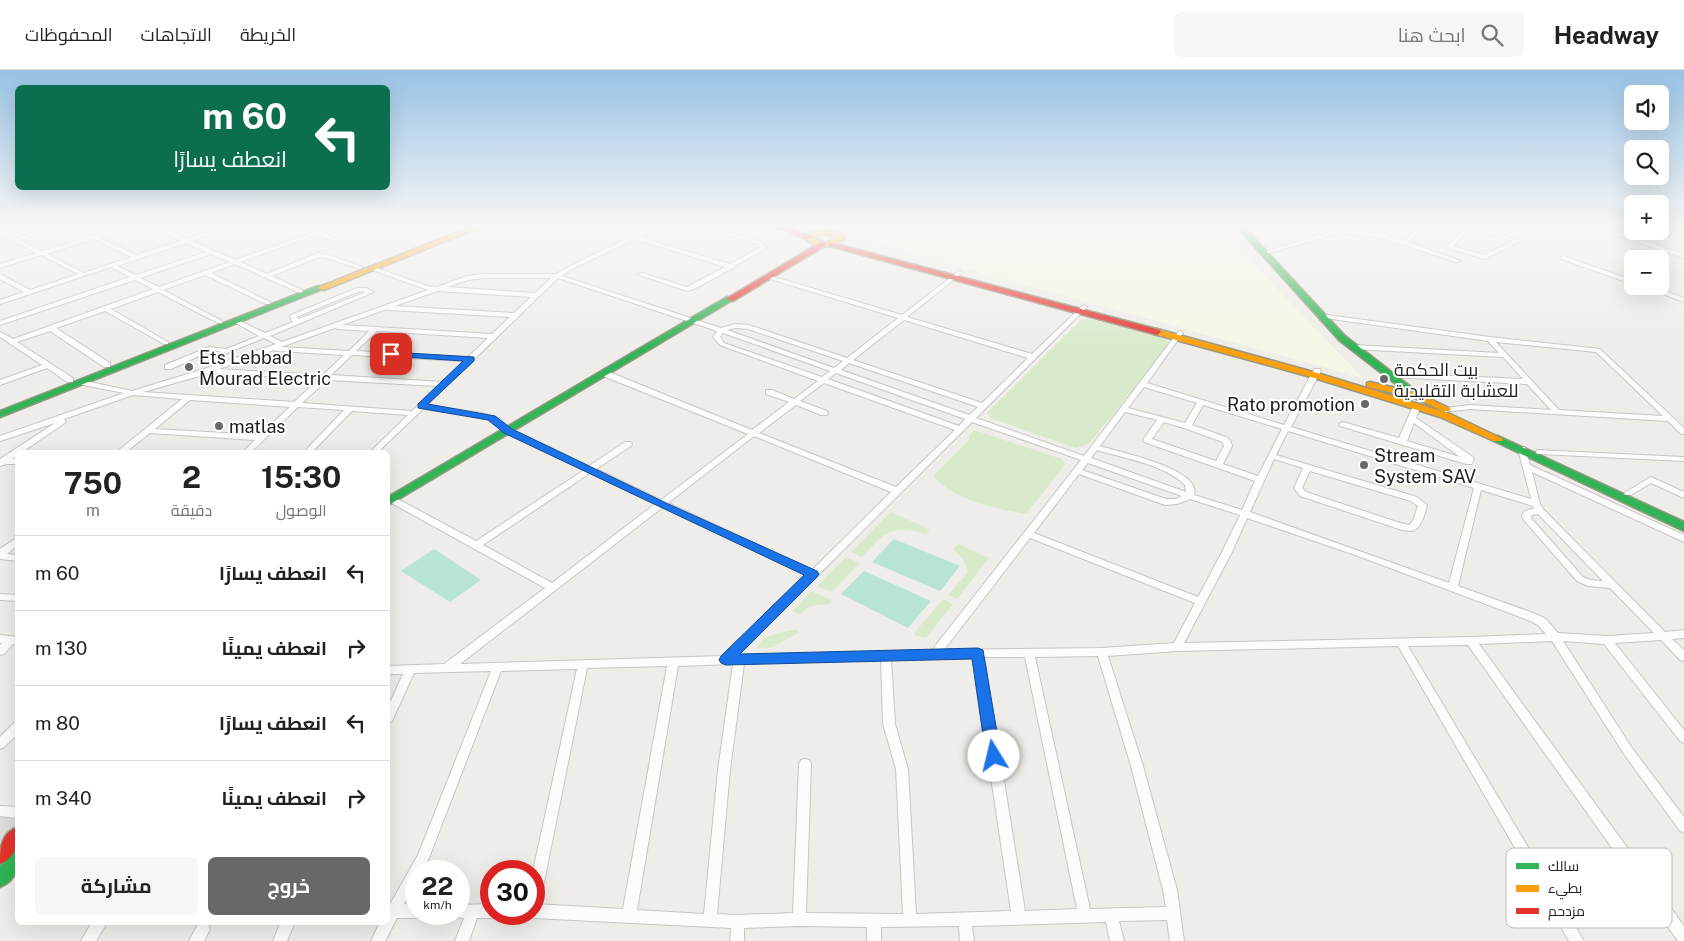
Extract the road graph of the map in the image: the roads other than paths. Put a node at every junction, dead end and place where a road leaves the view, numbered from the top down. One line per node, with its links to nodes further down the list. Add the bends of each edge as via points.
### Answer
1 (68, 267): 18 (street)
2 (111, 267): 18 (street)
3 (114, 267): 24 (street)
4 (168, 267): 24 (street)
5 (223, 267): 16 (street)
6 (246, 267): 21 (street)
7 (290, 267): 21 (street)
8 (366, 267): 26 (street); 28 (main road); 41 (main road)
9 (575, 267): 22 (street)
10 (731, 267): 17 (street, via 687,289)
11 (776, 267): 42 (main road)
12 (788, 267): 23 (main road)
13 (924, 267): 19 (main road)
14 (1276, 267): 39 (main road)
15 (1588, 267): 25 (street)
16 (206, 273): 27 (street); 34 (street)
17 (640, 274)
18 (84, 275): 29 (street)
19 (957, 275): 37 (main road); 40 (street)
20 (0, 276): 29 (street)
21 (267, 276): 28 (street)
22 (557, 276): 26 (street, via 474,276); 30 (street); 42 (street)
23 (769, 277): 40 (street); 42 (main road)
24 (134, 278): 27 (street); 45 (street)
25 (1624, 279)
26 (435, 289): 30 (street); 35 (street)
27 (157, 290): 36 (street); 43 (street)
28 (300, 291): 34 (main road)
29 (30, 293): 33 (street)
30 (536, 295): 38 (street)
31 (1669, 295): 32 (street)
32 (1684, 300)
33 (0, 302)
34 (268, 303): 43 (main road)
35 (384, 308): 38 (street); 46 (street)
36 (106, 309): 47 (street); 57 (street)
37 (1082, 309): 51 (main road); 64 (street)
38 (517, 315): 53 (street)
39 (1320, 316): 54 (street); 59 (main road)
40 (903, 318): 64 (street); 67 (street)
41 (236, 321): 52 (street); 78 (main road)
42 (690, 321): 49 (street); 74 (main road); 108 (main road)
43 (220, 322): 57 (main road)
44 (298, 322): 44 (street, via 293,316 358,289 371,292); 52 (street)
45 (0, 323)
46 (332, 326): 48 (street); 58 (street)
47 (51, 328): 55 (street); 69 (street)
48 (375, 329): 53 (street); 61 (street)
49 (721, 330): 62 (street); 65 (street, via 716,337 722,344); 67 (street, via 729,326 749,327)
50 (0, 334): 55 (street)
51 (1179, 335): 73 (main road); 83 (street)
52 (265, 336): 58 (street); 70 (street, via 229,350 211,348)
53 (494, 336): 66 (street)
54 (1490, 339): 63 (street); 105 (street, via 1598,350)
55 (10, 341): 56 (street); 68 (street)
56 (0, 342)
57 (166, 343): 69 (main road)
58 (282, 345): 60 (street)
59 (1353, 347): 63 (street); 75 (main road)
60 (272, 348): 61 (street); 72 (street)
61 (351, 352): 66 (street); 76 (street)
62 (791, 354): 65 (street); 71 (street)
63 (1505, 355): 79 (street)
64 (1033, 357): 91 (street)
65 (762, 358): 77 (street)
66 (470, 359): 81 (street)
67 (849, 360): 71 (street); 82 (street)
68 (48, 365): 78 (street); 80 (street)
69 (107, 365): 78 (main road)
70 (168, 367)
71 (836, 370): 77 (street); 84 (street)
72 (207, 371): 76 (street); 86 (street)
73 (1315, 373): 94 (main road, via 1396,396); 110 (street)
74 (606, 374): 108 (main road); 113 (street)
75 (1391, 375): 79 (street); 94 (main road)
76 (325, 377): 81 (street); 90 (street)
77 (823, 380): 88 (street); 109 (street)
78 (75, 381): 86 (street); 92 (main road); 100 (main road)
79 (1530, 382): 98 (street)
80 (0, 383)
81 (444, 384): 95 (street)
82 (919, 384): 84 (street); 91 (street)
83 (1142, 384): 89 (street); 96 (street)
84 (889, 389): 102 (street)
85 (769, 392): 88 (street)
86 (132, 393): 87 (street); 101 (street)
87 (188, 398): 90 (street); 111 (street)
88 (795, 402): 99 (street); 113 (street)
89 (1201, 403): 107 (street); 110 (street)
90 (297, 405): 93 (street); 114 (street)
91 (983, 406): 102 (street)
92 (0, 407)
93 (351, 408): 95 (street); 123 (street)
94 (1415, 408): 97 (main road); 103 (main road); 116 (street); 116 (street, via 1470,462)
95 (418, 409): 108 (street, via 481,415 496,420); 124 (street)
96 (1123, 409): 104 (street); 118 (street)
97 (1448, 410): 98 (street, via 1470,407); 103 (main road)
98 (1557, 412): 105 (street)
99 (824, 413)
100 (0, 414)
101 (72, 414): 115 (street); 120 (street)
102 (971, 418): 109 (street); 128 (street)
103 (1461, 418): 119 (main road); 125 (main road)
104 (1162, 419): 107 (street); 132 (street, via 1147,440)
105 (1671, 419): 112 (street)
106 (1343, 424): 116 (street)
107 (1187, 426): 132 (street, via 1227,442)
108 (505, 428): 135 (street); 143 (main road)
109 (960, 429): 139 (street)
110 (1287, 429): 127 (street); 138 (street)
111 (148, 431): 114 (street); 121 (street)
112 (1684, 432)
113 (754, 433): 139 (street); 145 (street)
114 (262, 438): 122 (street)
115 (0, 439)
116 (1402, 442)
117 (628, 444): 135 (street)
118 (1094, 447): 128 (street); 142 (street, via 1177,474 1188,484)
119 (1522, 449): 133 (street); 149 (main road)
120 (20, 450)
121 (124, 450)
122 (249, 450)
123 (310, 450)
124 (376, 450)
125 (1540, 452): 129 (street); 140 (main road)
126 (15, 453): 130 (street)
127 (1271, 456): 134 (street); 137 (street)
128 (1087, 458): 136 (street); 142 (street)
129 (1684, 459)
130 (2, 462): 131 (street)
131 (15, 462)
132 (1218, 466): 137 (street)
133 (1526, 466): 146 (street); 149 (street)
134 (1308, 467): 134 (street, via 1298,488 1303,494 1399,526 1411,528 1417,522 1423,505 1421,502)
135 (589, 469): 145 (street); 152 (street)
136 (1077, 471): 142 (street, via 1164,502 1179,503); 150 (street)
137 (1261, 480): 147 (street)
138 (1478, 487): 146 (street); 158 (street)
139 (897, 491): 155 (street)
140 (1628, 493): 141 (street, via 1651,480); 148 (main road)
141 (1684, 494)
142 (1189, 496): 147 (street)
143 (390, 497)
144 (390, 499): 152 (street)
145 (660, 504): 155 (street); 157 (street)
146 (1538, 507): 156 (street); 156 (street, via 1528,512 1527,519 1573,573 1588,583)
147 (1244, 512): 158 (street); 161 (street)
148 (1684, 520)
149 (1682, 532)
150 (1028, 534): 161 (street); 175 (street)
151 (15, 542): 153 (street)
152 (477, 545): 157 (street)
153 (0, 555): 154 (street)
154 (15, 558)
155 (812, 574): 179 (street)
156 (1613, 585): 163 (street)
157 (552, 587): 183 (street)
158 (1453, 588): 164 (street, via 1532,617 1542,622)
159 (0, 596): 160 (street)
160 (15, 598)
161 (1201, 602): 170 (street)
162 (1684, 634): 163 (street)
163 (1664, 635): 167 (street); 177 (street)
164 (1555, 637): 167 (street); 168 (street); 193 (street, via 1628,751)
165 (0, 639): 166 (street)
166 (14, 640): 171 (street)
167 (1607, 640): 188 (street)
168 (1471, 641): 169 (street); 196 (street)
169 (1401, 643): 170 (street); 195 (street)
170 (1177, 647): 172 (street)
171 (0, 651)
172 (1102, 652): 174 (street); 203 (street, via 1137,766 1170,890)
173 (978, 653): 174 (street); 175 (street); 209 (street)
174 (1029, 653): 205 (street)
175 (935, 654): 176 (street)
176 (886, 656): 178 (street); 215 (street, via 890,724 902,769)
177 (1684, 657)
178 (740, 659): 179 (street); 213 (street, via 724,770)
179 (726, 660): 180 (street)
180 (673, 661): 181 (street); 208 (street)
181 (583, 664): 182 (street); 199 (street)
182 (498, 666): 183 (street); 207 (street, via 423,858)
183 (447, 668): 184 (street)
184 (411, 669): 185 (street); 186 (street)
185 (390, 670)
186 (390, 714)
187 (15, 729): 189 (street)
188 (1684, 738)
189 (0, 744)
190 (806, 764): 211 (street)
191 (0, 811): 192 (street)
192 (15, 813)
193 (1684, 827)
194 (15, 838): 197 (main road)
195 (1523, 848)
196 (1619, 848)
197 (0, 855): 198 (street)
198 (15, 857)
199 (542, 860)
200 (15, 861): 201 (main road)
201 (0, 879)
202 (545, 912): 208 (street)
203 (1172, 913): 206 (street); 234 (street)
204 (405, 914): 210 (street)
205 (1085, 915): 206 (street); 209 (street)
206 (1111, 915): 233 (street)
207 (390, 916)
208 (629, 916): 213 (street)
209 (1019, 917): 212 (street)
210 (390, 918)
211 (799, 919): 214 (street); 217 (street)
212 (965, 919): 215 (street); 232 (street)
213 (710, 921): 217 (street)
214 (874, 921): 215 (street); 231 (street)
215 (910, 921)
216 (1672, 921): 224 (street)
217 (738, 922): 230 (street)
218 (99, 925): 225 (street)
219 (287, 925): 227 (street)
220 (386, 925): 228 (street)
221 (464, 925): 229 (street)
222 (203, 928): 226 (street)
223 (1570, 928): 235 (street)
224 (1684, 938)
225 (88, 941)
226 (196, 941)
227 (280, 941)
228 (378, 941)
229 (462, 941)
230 (737, 941)
231 (874, 941)
232 (967, 941)
233 (1117, 941)
234 (1177, 941)
235 (1578, 941)

